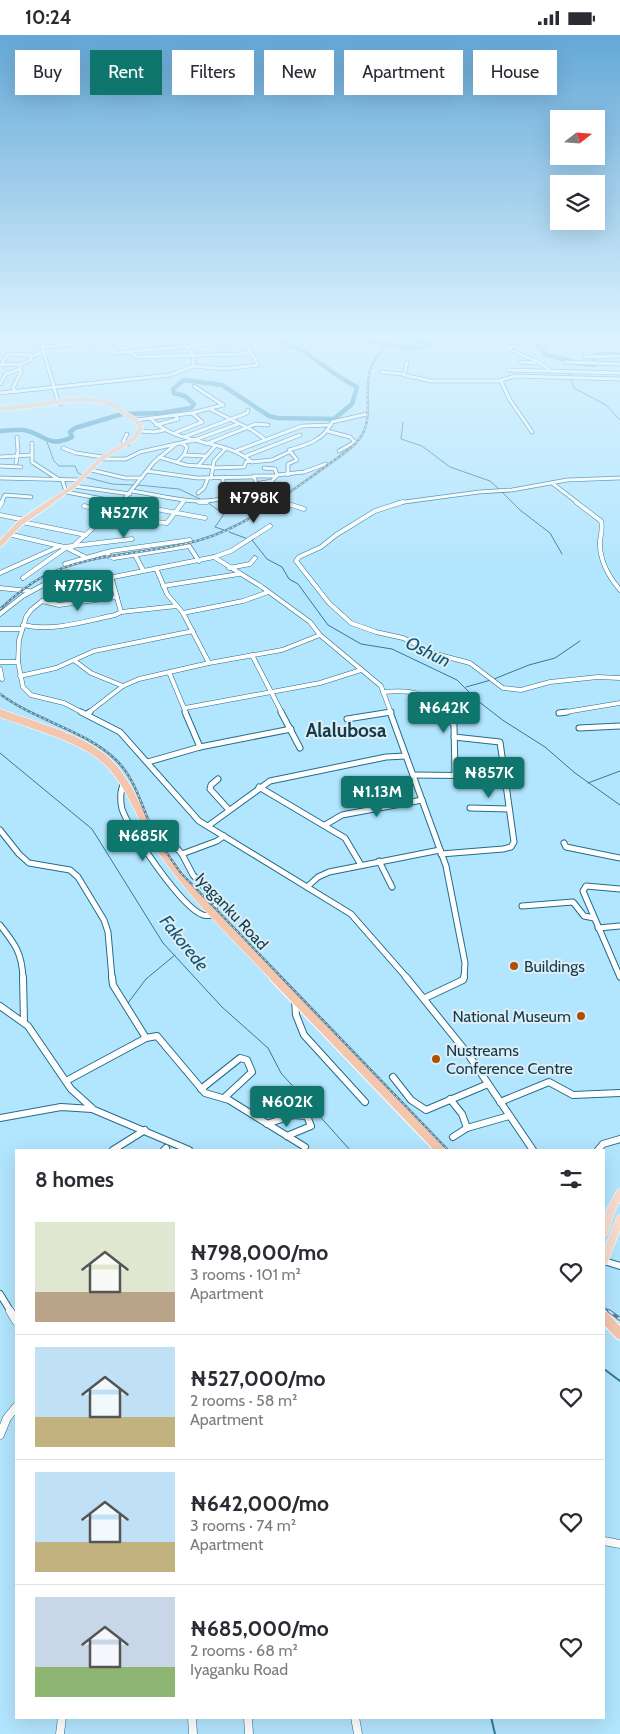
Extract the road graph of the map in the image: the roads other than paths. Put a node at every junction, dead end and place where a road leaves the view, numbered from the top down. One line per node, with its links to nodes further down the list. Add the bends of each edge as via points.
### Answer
1 (129, 415): 10 (highway)
2 (173, 415): 9 (street)
3 (175, 415): 13 (street, via 178,419)
4 (194, 415): 21 (street, via 202,422)
5 (221, 415): 11 (street)
6 (241, 415): 11 (street)
7 (362, 415): 15 (street, via 332,422)
8 (521, 415): 20 (street)
9 (150, 418): 10 (street); 13 (street)
10 (135, 419): 18 (highway)
11 (230, 420): 12 (street); 25 (street)
12 (238, 423): 16 (street); 26 (street)
13 (155, 425): 17 (street)
14 (268, 425): 16 (street, via 258,423)
15 (331, 425): 19 (street); 27 (street, via 302,426)
16 (247, 427): 27 (street); 32 (street)
17 (164, 430): 18 (street); 21 (street)
18 (140, 431): 29 (highway)
19 (328, 431): 37 (street, via 350,437 355,442); 38 (street, via 311,444)
20 (532, 432)
21 (175, 433): 25 (street)
22 (127, 434): 29 (street, via 123,442)
23 (300, 435): 43 (street)
24 (17, 437): 41 (street)
25 (184, 437): 26 (street)
26 (193, 440): 30 (street); 32 (street)
27 (266, 440): 36 (street)
28 (32, 443): 39 (street)
29 (128, 443): 46 (highway)
30 (182, 443): 31 (street); 40 (street, via 187,447)
31 (176, 444): 44 (street); 46 (street, via 140,452 126,459)
32 (206, 444): 33 (street)
33 (215, 446): 35 (street); 42 (street)
34 (63, 448): 46 (street)
35 (226, 448): 36 (street); 55 (street)
36 (236, 451): 43 (street)
37 (339, 451)
38 (289, 452): 49 (street); 58 (street, via 297,460 288,463)
39 (31, 455): 41 (street); 65 (street, via 34,464)
40 (184, 455): 42 (street); 48 (street)
41 (17, 456): 45 (street); 50 (street)
42 (205, 456): 53 (street)
43 (246, 456): 47 (street)
44 (159, 457): 48 (street); 56 (street)
45 (0, 458)
46 (102, 458): 57 (highway)
47 (250, 461): 49 (street); 55 (street, via 244,467)
48 (177, 462): 53 (street)
49 (264, 462): 59 (street, via 264,469 275,469)
50 (16, 463)
51 (326, 464): 58 (street)
52 (0, 466): 54 (street)
53 (198, 466): 55 (street)
54 (21, 467)
55 (212, 467): 63 (street)
56 (147, 471): 63 (street); 66 (street)
57 (85, 475): 65 (street); 66 (street); 68 (highway)
58 (288, 475): 59 (street)
59 (277, 476): 61 (street); 69 (street, via 274,481)
60 (223, 477): 61 (street); 63 (street); 75 (street, via 220,487 229,497 202,502)
61 (254, 477): 69 (street)
62 (0, 478): 65 (street)
63 (209, 478): 73 (street)
64 (620, 478): 67 (street)
65 (60, 479): 71 (street)
66 (142, 479): 72 (street)
67 (552, 483): 113 (street, via 601,521 602,553 610,576); 135 (street, via 430,497 390,505 299,557 296,563 338,613 351,623 470,663 503,688 522,690 550,682)
68 (74, 486): 71 (highway); 72 (street)
69 (255, 486): 70 (street); 80 (street, via 259,497 270,507 285,503)
70 (236, 491)
71 (66, 492): 76 (street); 85 (highway)
72 (131, 493): 75 (street); 76 (street)
73 (198, 493)
74 (31, 497): 78 (street, via 5,495)
75 (184, 500): 82 (street)
76 (122, 502): 77 (street); 81 (street)
77 (134, 505): 82 (street); 82 (street, via 129,522 166,524)
78 (0, 506)
79 (84, 507): 81 (street)
80 (304, 509)
81 (111, 512): 88 (street)
82 (176, 512): 84 (street)
83 (0, 515): 85 (street)
84 (205, 518)
85 (23, 521): 87 (highway); 88 (street)
86 (270, 526): 99 (street)
87 (8, 534): 91 (highway); 93 (street)
88 (86, 535): 94 (street)
89 (132, 539): 94 (street)
90 (190, 540): 92 (street)
91 (0, 544)
92 (157, 544): 95 (street, via 156,548); 96 (street)
93 (60, 546): 94 (street); 107 (street)
94 (69, 547): 98 (street); 110 (street)
95 (164, 551): 97 (street); 101 (street, via 190,547)
96 (108, 552): 97 (street, via 108,556 114,558); 98 (street)
97 (135, 555): 105 (street)
98 (85, 557): 102 (street)
99 (214, 557): 101 (street); 104 (street)
100 (255, 558): 104 (street, via 250,564)
101 (199, 561): 103 (street)
102 (65, 564)
103 (156, 568): 105 (street); 111 (street)
104 (229, 568): 108 (street)
105 (143, 570): 109 (street)
106 (66, 572): 114 (street)
107 (0, 573)
108 (239, 575): 111 (street); 115 (street)
109 (111, 576): 116 (street); 117 (street, via 68,586)
110 (22, 578)
111 (163, 586): 118 (street)
112 (0, 588): 114 (street)
113 (620, 590)
114 (30, 591): 121 (street)
115 (268, 592): 120 (street, via 243,601); 125 (street, via 310,622)
116 (117, 597): 117 (street, via 59,605); 119 (street)
117 (42, 601): 122 (street, via 29,613)
118 (177, 606): 119 (street); 120 (street)
119 (121, 612): 122 (street, via 45,627)
120 (182, 613): 124 (street)
121 (0, 614)
122 (23, 627): 123 (street); 129 (street)
123 (0, 629)
124 (193, 631): 127 (street, via 102,649); 130 (street)
125 (320, 635): 126 (street, via 288,648); 132 (street)
126 (252, 655): 130 (street); 138 (street)
127 (75, 661): 134 (street); 137 (street, via 91,673)
128 (0, 662): 129 (street)
129 (18, 662): 134 (street)
130 (209, 663): 133 (street)
131 (0, 669): 136 (street)
132 (361, 670): 138 (street, via 331,680); 139 (street, via 377,681)
133 (169, 672): 137 (street); 141 (street)
134 (20, 676): 145 (street, via 28,693 64,703)
135 (620, 678)
136 (2, 679)
137 (123, 686): 145 (street)
138 (271, 692): 141 (street); 149 (street)
139 (383, 692): 143 (street); 150 (street, via 412,690 426,695 453,723)
140 (620, 703): 144 (street)
141 (185, 708): 151 (street)
142 (0, 713): 159 (highway, Iyaganku Road, via 91,749 109,763)
143 (390, 713): 146 (street); 153 (street)
144 (559, 713)
145 (87, 714): 154 (street, via 123,734)
146 (347, 719)
147 (620, 726): 148 (street)
148 (579, 728)
149 (291, 729): 151 (street); 152 (street)
150 (454, 737): 156 (street); 157 (street, via 499,741)
151 (200, 747): 154 (street)
152 (300, 748)
153 (406, 756): 155 (street); 160 (street, via 278,778)
154 (148, 761): 166 (street, via 193,815)
155 (413, 775): 156 (street); 161 (street)
156 (455, 775): 157 (street)
157 (504, 775): 164 (street)
158 (218, 779): 163 (street, via 210,789)
159 (124, 783): 180 (highway, Iyaganku Road, via 167,861); 180 (street, via 121,788 123,810 157,866 193,907 205,916)
160 (260, 787): 163 (street); 165 (street)
161 (422, 800): 165 (street, via 342,815); 171 (street)
162 (470, 808): 164 (street)
163 (229, 809): 166 (street)
164 (509, 809): 171 (street, via 514,843 511,847)
165 (325, 825): 175 (street, via 348,842)
166 (208, 826): 168 (street)
167 (0, 830): 190 (street, via 29,863 70,870 78,877 104,920 116,990)
168 (224, 836): 172 (street); 176 (street)
169 (564, 843): 173 (street, via 566,847)
170 (174, 845): 172 (street)
171 (440, 852): 174 (street); 186 (street, via 459,927 465,974 463,980)
172 (182, 854): 180 (street, via 192,875 219,903)
173 (620, 858)
174 (379, 861): 175 (street); 177 (street)
175 (360, 865): 176 (street, via 323,874)
176 (307, 887): 186 (street, via 351,914)
177 (392, 887)
178 (620, 889): 181 (street, via 592,885 584,888)
179 (522, 906): 181 (street, via 573,902 584,916)
180 (212, 913): 187 (highway, Iyaganku Road)
181 (594, 917): 184 (street)
182 (0, 925): 189 (street, via 14,943 22,961)
183 (620, 926): 184 (street)
184 (598, 928): 185 (street)
185 (620, 976)
186 (425, 998): 193 (street)
187 (295, 1000): 198 (street, via 296,1015 304,1035); 212 (highway, Iyaganku Road)
188 (0, 1006): 189 (street)
189 (24, 1021): 192 (street)
190 (146, 1039): 192 (street); 194 (street, via 154,1035 161,1039)
191 (393, 1077): 197 (street, via 401,1090 421,1108 429,1110)
192 (66, 1081): 200 (street)
193 (488, 1084): 197 (street); 199 (street)
194 (202, 1089): 196 (street, via 213,1097); 196 (street, via 240,1058 247,1060 252,1072)
195 (620, 1093): 199 (street, via 573,1095 549,1082)
196 (224, 1098): 203 (street)
197 (450, 1099): 204 (street, via 462,1114)
198 (365, 1102)
199 (500, 1102): 201 (street)
200 (92, 1109): 202 (street, via 61,1107); 205 (street)
201 (509, 1116): 204 (street); 213 (street)
202 (0, 1118)
203 (267, 1124): 206 (street); 206 (street, via 300,1114 307,1116 311,1126)
204 (467, 1128): 207 (street)
205 (145, 1130): 210 (street); 211 (street)
206 (287, 1136): 209 (street)
207 (453, 1137)
208 (620, 1139): 214 (street, via 603,1144)
209 (305, 1147)
210 (115, 1149)
211 (187, 1149)
212 (439, 1149)
213 (532, 1149)
214 (599, 1149)
215 (620, 1193): 217 (main road)
216 (620, 1219): 218 (main road)
217 (605, 1230)
218 (605, 1256): 219 (street)
219 (620, 1266)
220 (0, 1294): 222 (street)
221 (605, 1318): 223 (highway)
222 (15, 1319)
223 (620, 1334)
224 (15, 1408): 225 (street)
225 (0, 1435)
226 (605, 1541): 227 (street)
227 (620, 1544)
228 (62, 1719): 232 (street)
229 (192, 1719): 233 (street)
230 (248, 1719): 234 (street)
231 (355, 1719): 235 (street)
232 (60, 1734)
233 (193, 1734)
234 (249, 1734)
235 (358, 1734)

